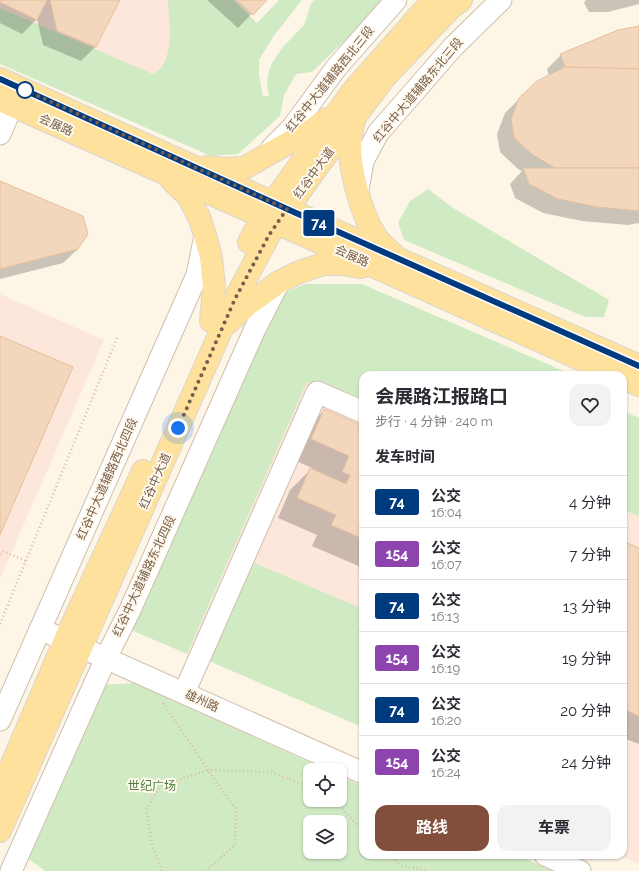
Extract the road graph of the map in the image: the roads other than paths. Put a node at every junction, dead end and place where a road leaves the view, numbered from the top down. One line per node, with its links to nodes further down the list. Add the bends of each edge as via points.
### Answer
1 (396, 0): 9 (street, 红谷中大道辅路西北三段, via 336,68 292,128)
2 (433, 0): 7 (main road, 红谷中大道, via 352,92)
3 (461, 0): 7 (main road, 红谷中大道)
4 (501, 0): 12 (street, 红谷中大道辅路东北三段, via 453,47 378,133 363,161)
5 (0, 79): 10 (main road, 会展路)
6 (6, 103): 8 (street); 11 (main road, 会展路)
7 (349, 111): 9 (main road); 12 (main road, via 352,164); 13 (main road, 红谷中大道)
8 (0, 134)
9 (262, 157): 10 (main road, via 244,168 224,169)
10 (189, 165): 13 (main road, 会展路)
11 (162, 172): 13 (main road, 会展路); 14 (main road, via 188,196)
12 (358, 192): 15 (main road, via 365,216)
13 (275, 213): 15 (main road, 会展路); 17 (main road, 红谷中大道, via 236,266)
14 (205, 235): 17 (main road, via 211,257); 20 (street, 红谷中大道辅路西北四段, via 197,275)
15 (390, 264): 16 (main road, via 323,264); 18 (main road, 会展路)
16 (279, 282): 17 (main road); 22 (street, 红谷中大道辅路东北四段, via 254,331 130,610)
17 (216, 325): 21 (main road, 红谷中大道)
18 (618, 371)
19 (359, 410): 23 (street, via 317,392)
20 (40, 629): 21 (street, 雄州路); 24 (street, 红谷中大道辅路西北四段)
21 (73, 643): 22 (street, 雄州路); 26 (main road, 红谷中大道); 27 (main road, 红谷中大道)
22 (106, 658): 23 (street, 雄州路); 29 (street, 红谷中大道辅路东北四段)
23 (184, 693): 25 (street, 雄州路)
24 (0, 720)
25 (359, 765)
26 (0, 792)
27 (0, 832)
28 (554, 859): 30 (street)
29 (11, 871)
30 (580, 871)

